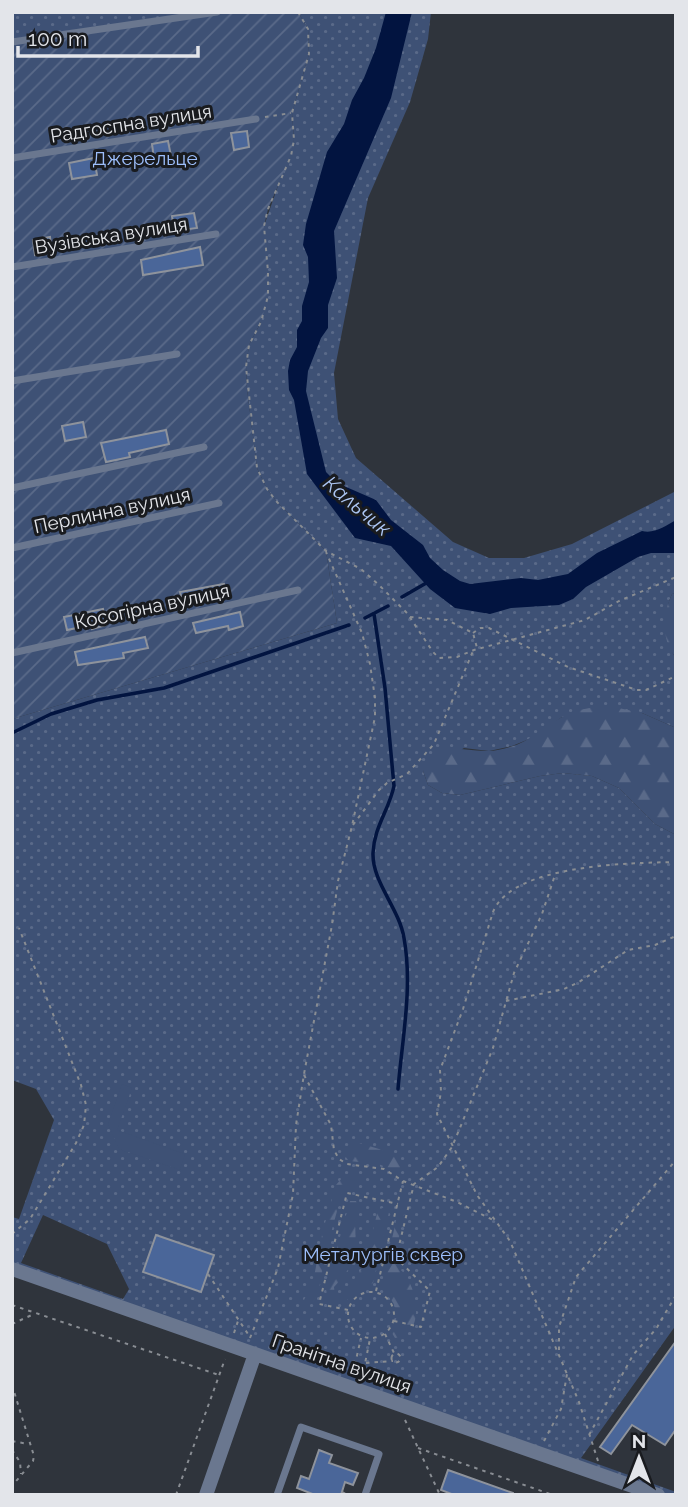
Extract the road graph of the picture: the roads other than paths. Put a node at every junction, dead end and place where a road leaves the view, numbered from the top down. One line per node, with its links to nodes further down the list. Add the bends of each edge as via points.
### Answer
1 (218, 12): 2 (lane)
2 (12, 42)
3 (256, 119): 4 (lane, Радгоспна вулиця)
4 (12, 158)
5 (216, 233): 6 (lane, Вузівська вулиця)
6 (12, 267)
7 (177, 354): 8 (lane)
8 (12, 381)
9 (204, 447): 10 (lane)
10 (12, 488)
11 (219, 503): 12 (lane, Перлинна вулиця)
12 (12, 548)
13 (298, 590): 14 (lane, Косогірна вулиця)
14 (12, 653)
15 (12, 1269): 16 (street, Гранітна вулиця)
16 (255, 1354): 17 (street); 20 (street, Гранітна вулиця)
17 (206, 1495)
18 (278, 1495): 19 (lane, via 301,1427 379,1454)
19 (365, 1495)
20 (658, 1495)

